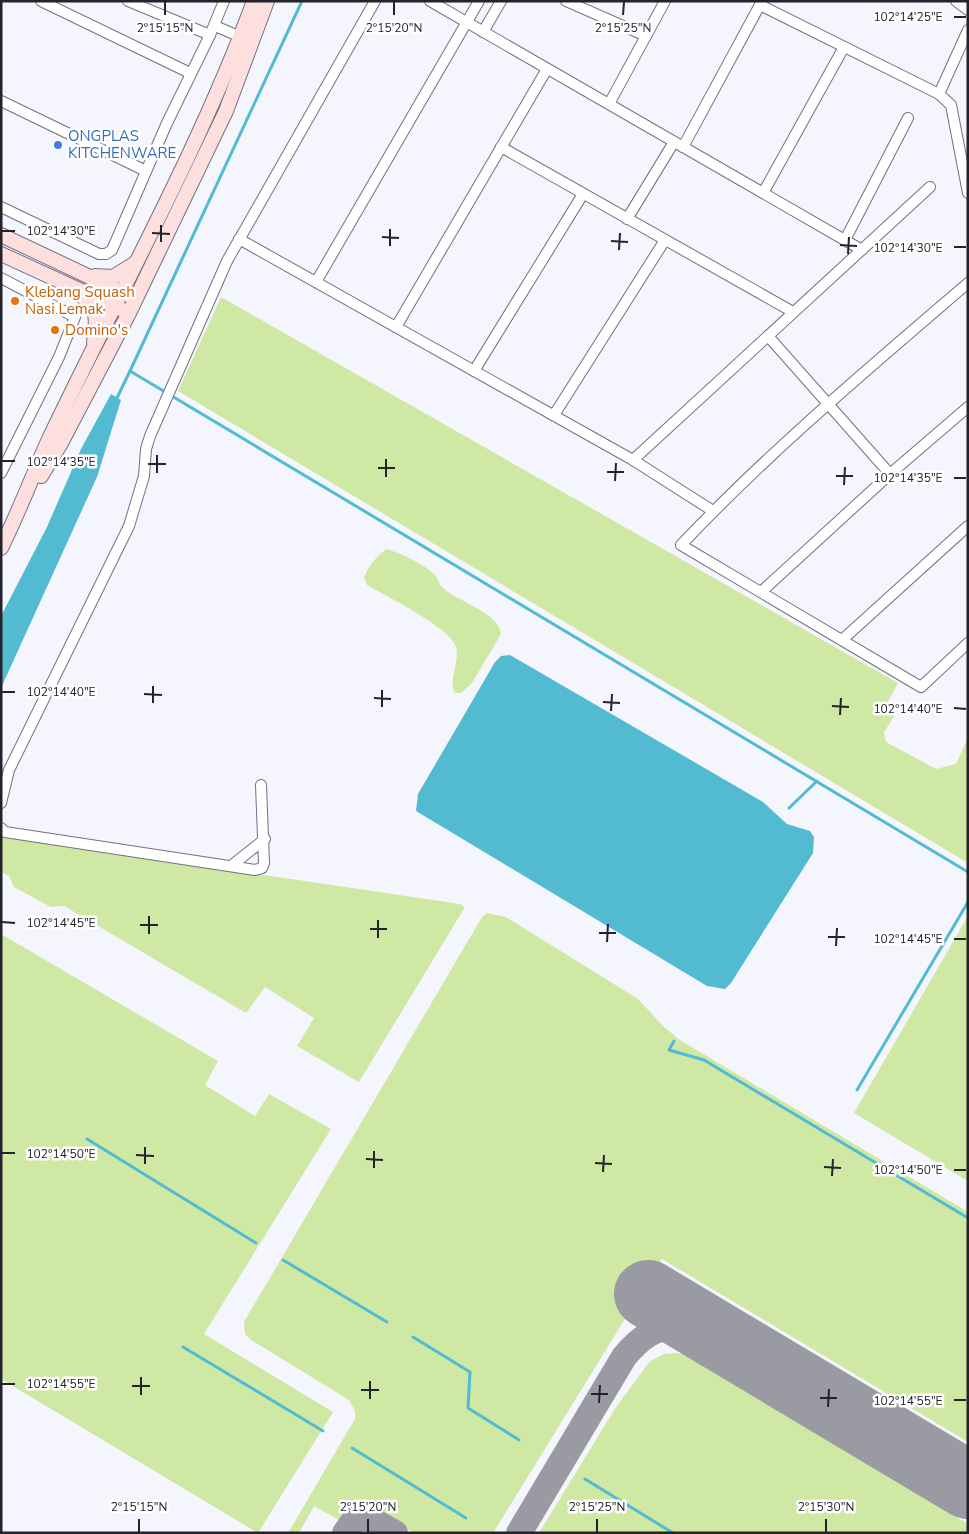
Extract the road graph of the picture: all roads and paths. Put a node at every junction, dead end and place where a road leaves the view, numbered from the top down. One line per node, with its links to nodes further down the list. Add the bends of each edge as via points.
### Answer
1 (128, 1): 16 (street)
2 (224, 1): 16 (street)
3 (254, 1): 20 (main road)
4 (267, 1): 51 (main road, via 226,111)
5 (374, 1): 39 (street)
6 (430, 1): 15 (street)
7 (479, 1): 15 (street)
8 (501, 1): 18 (street)
9 (566, 1): 19 (street)
10 (664, 1): 19 (street)
11 (956, 1): 14 (street)
12 (42, 2): 23 (street)
13 (761, 3): 21 (street); 28 (street)
14 (968, 10)
15 (467, 22): 18 (street); 47 (street)
16 (212, 30): 20 (street); 23 (street)
17 (968, 30): 24 (street)
18 (484, 32): 22 (street)
19 (646, 36): 26 (street)
20 (241, 37): 44 (main road, via 187,160)
21 (844, 46): 24 (street); 33 (street)
22 (547, 68): 26 (street); 29 (street)
23 (190, 73): 31 (street)
24 (938, 94): 30 (street, via 951,106)
25 (1, 101): 31 (street)
26 (609, 104): 28 (street)
27 (908, 118): 41 (street)
28 (679, 145): 33 (street); 37 (street)
29 (501, 148): 35 (street); 55 (street)
30 (964, 158): 34 (street)
31 (146, 171): 36 (street, via 112,250 106,254 99,254)
32 (930, 187): 42 (street)
33 (763, 193): 41 (street)
34 (968, 193)
35 (583, 194): 37 (street); 58 (street)
36 (1, 207)
37 (627, 219): 40 (street)
38 (1, 235): 45 (main road)
39 (239, 239): 47 (street); 73 (street, via 216,283 146,449 144,476 129,526 9,770)
40 (665, 240): 53 (street); 61 (street)
41 (845, 240): 42 (street)
42 (862, 250): 53 (street)
43 (1, 254): 49 (main road)
44 (139, 258): 45 (main road, via 120,275 108,278); 50 (main road)
45 (75, 271): 50 (main road)
46 (1, 278): 63 (street, via 75,317 59,357)
47 (316, 282): 55 (street)
48 (968, 283): 59 (street)
49 (74, 289): 52 (main road); 57 (main road, via 95,312)
50 (122, 292): 51 (main road); 52 (main road)
51 (135, 298): 54 (main road)
52 (115, 306): 54 (main road); 57 (main road)
53 (793, 312): 56 (street)
54 (128, 313): 66 (main road, via 61,443)
55 (396, 327): 58 (street)
56 (768, 336): 59 (street); 62 (street)
57 (93, 353): 66 (main road, via 50,438)
58 (474, 371): 61 (street)
59 (827, 404): 64 (street); 65 (street)
60 (968, 406): 64 (street)
61 (554, 416): 62 (street)
62 (633, 460): 65 (street)
63 (1, 473)
64 (890, 474): 69 (street)
65 (713, 511): 69 (street, via 681,545)
66 (18, 513): 68 (main road)
67 (968, 526): 70 (street)
68 (1, 548)
69 (761, 592): 70 (street)
70 (842, 640): 71 (street, via 921,687)
71 (968, 643)
72 (261, 785): 75 (street)
73 (1, 803)
74 (1, 828): 76 (street, via 5,832)
75 (264, 839): 76 (street); 76 (street, via 262,868)
76 (231, 866)

